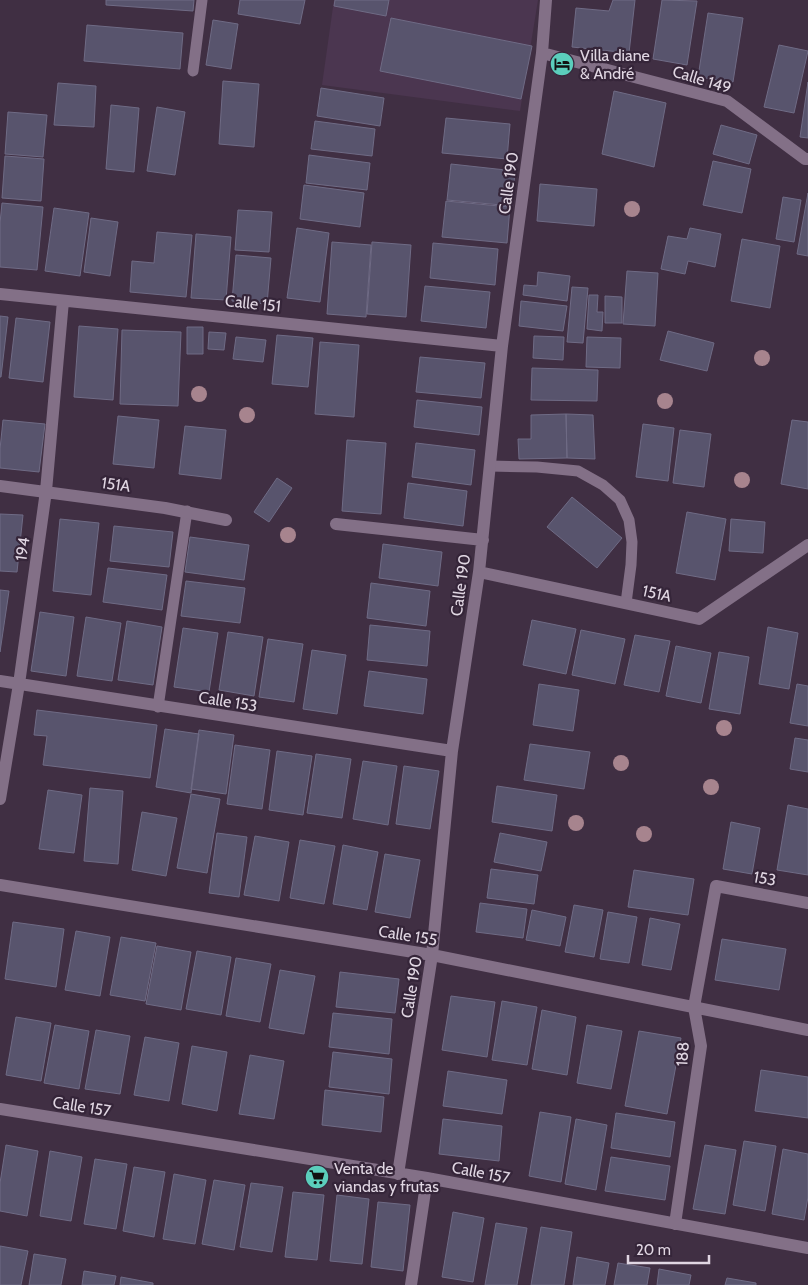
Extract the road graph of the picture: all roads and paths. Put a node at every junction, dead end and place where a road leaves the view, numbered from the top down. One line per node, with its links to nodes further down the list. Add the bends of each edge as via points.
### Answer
1 (202, 0): 4 (lane)
2 (546, 0): 3 (street, Calle 190)
3 (542, 53): 5 (street, Calle 149, via 727,101); 8 (street, Calle 190)
4 (193, 71)
5 (808, 159)
6 (0, 294): 7 (street, Calle 151)
7 (63, 301): 8 (street, Calle 151); 11 (street, 194)
8 (502, 346): 9 (street, Calle 190)
9 (490, 466): 15 (street, Calle 190); 18 (lane, via 578,471 602,484 620,500 629,520 632,542)
10 (0, 486): 11 (street, 151A)
11 (46, 491): 12 (street, 151A); 20 (street, 194)
12 (187, 511): 13 (street, 151A); 21 (lane)
13 (226, 520)
14 (336, 524): 15 (street)
15 (482, 540): 17 (street, Calle 190)
16 (808, 544): 18 (street, 151A, via 699,619)
17 (479, 572): 18 (street, 151A); 22 (street, Calle 190)
18 (626, 603)
19 (0, 681): 20 (street, Calle 153)
20 (19, 684): 21 (street, Calle 153); 23 (street, 194)
21 (158, 707): 22 (street, Calle 153)
22 (452, 751): 27 (street, Calle 190)
23 (0, 799)
24 (0, 885): 27 (street, Calle 155)
25 (716, 886): 26 (street, 153); 28 (street, 188)
26 (808, 903)
27 (432, 955): 28 (street, Calle 155); 31 (street, Calle 190)
28 (694, 1007): 29 (street, Calle 155); 33 (street, 188, via 702,1046)
29 (808, 1030)
30 (0, 1109): 31 (street, Calle 157)
31 (398, 1174): 32 (street, Calle 157)
32 (427, 1178): 33 (street, Calle 157); 35 (street)
33 (674, 1224): 34 (street, Calle 157)
34 (808, 1248)
35 (411, 1285)

